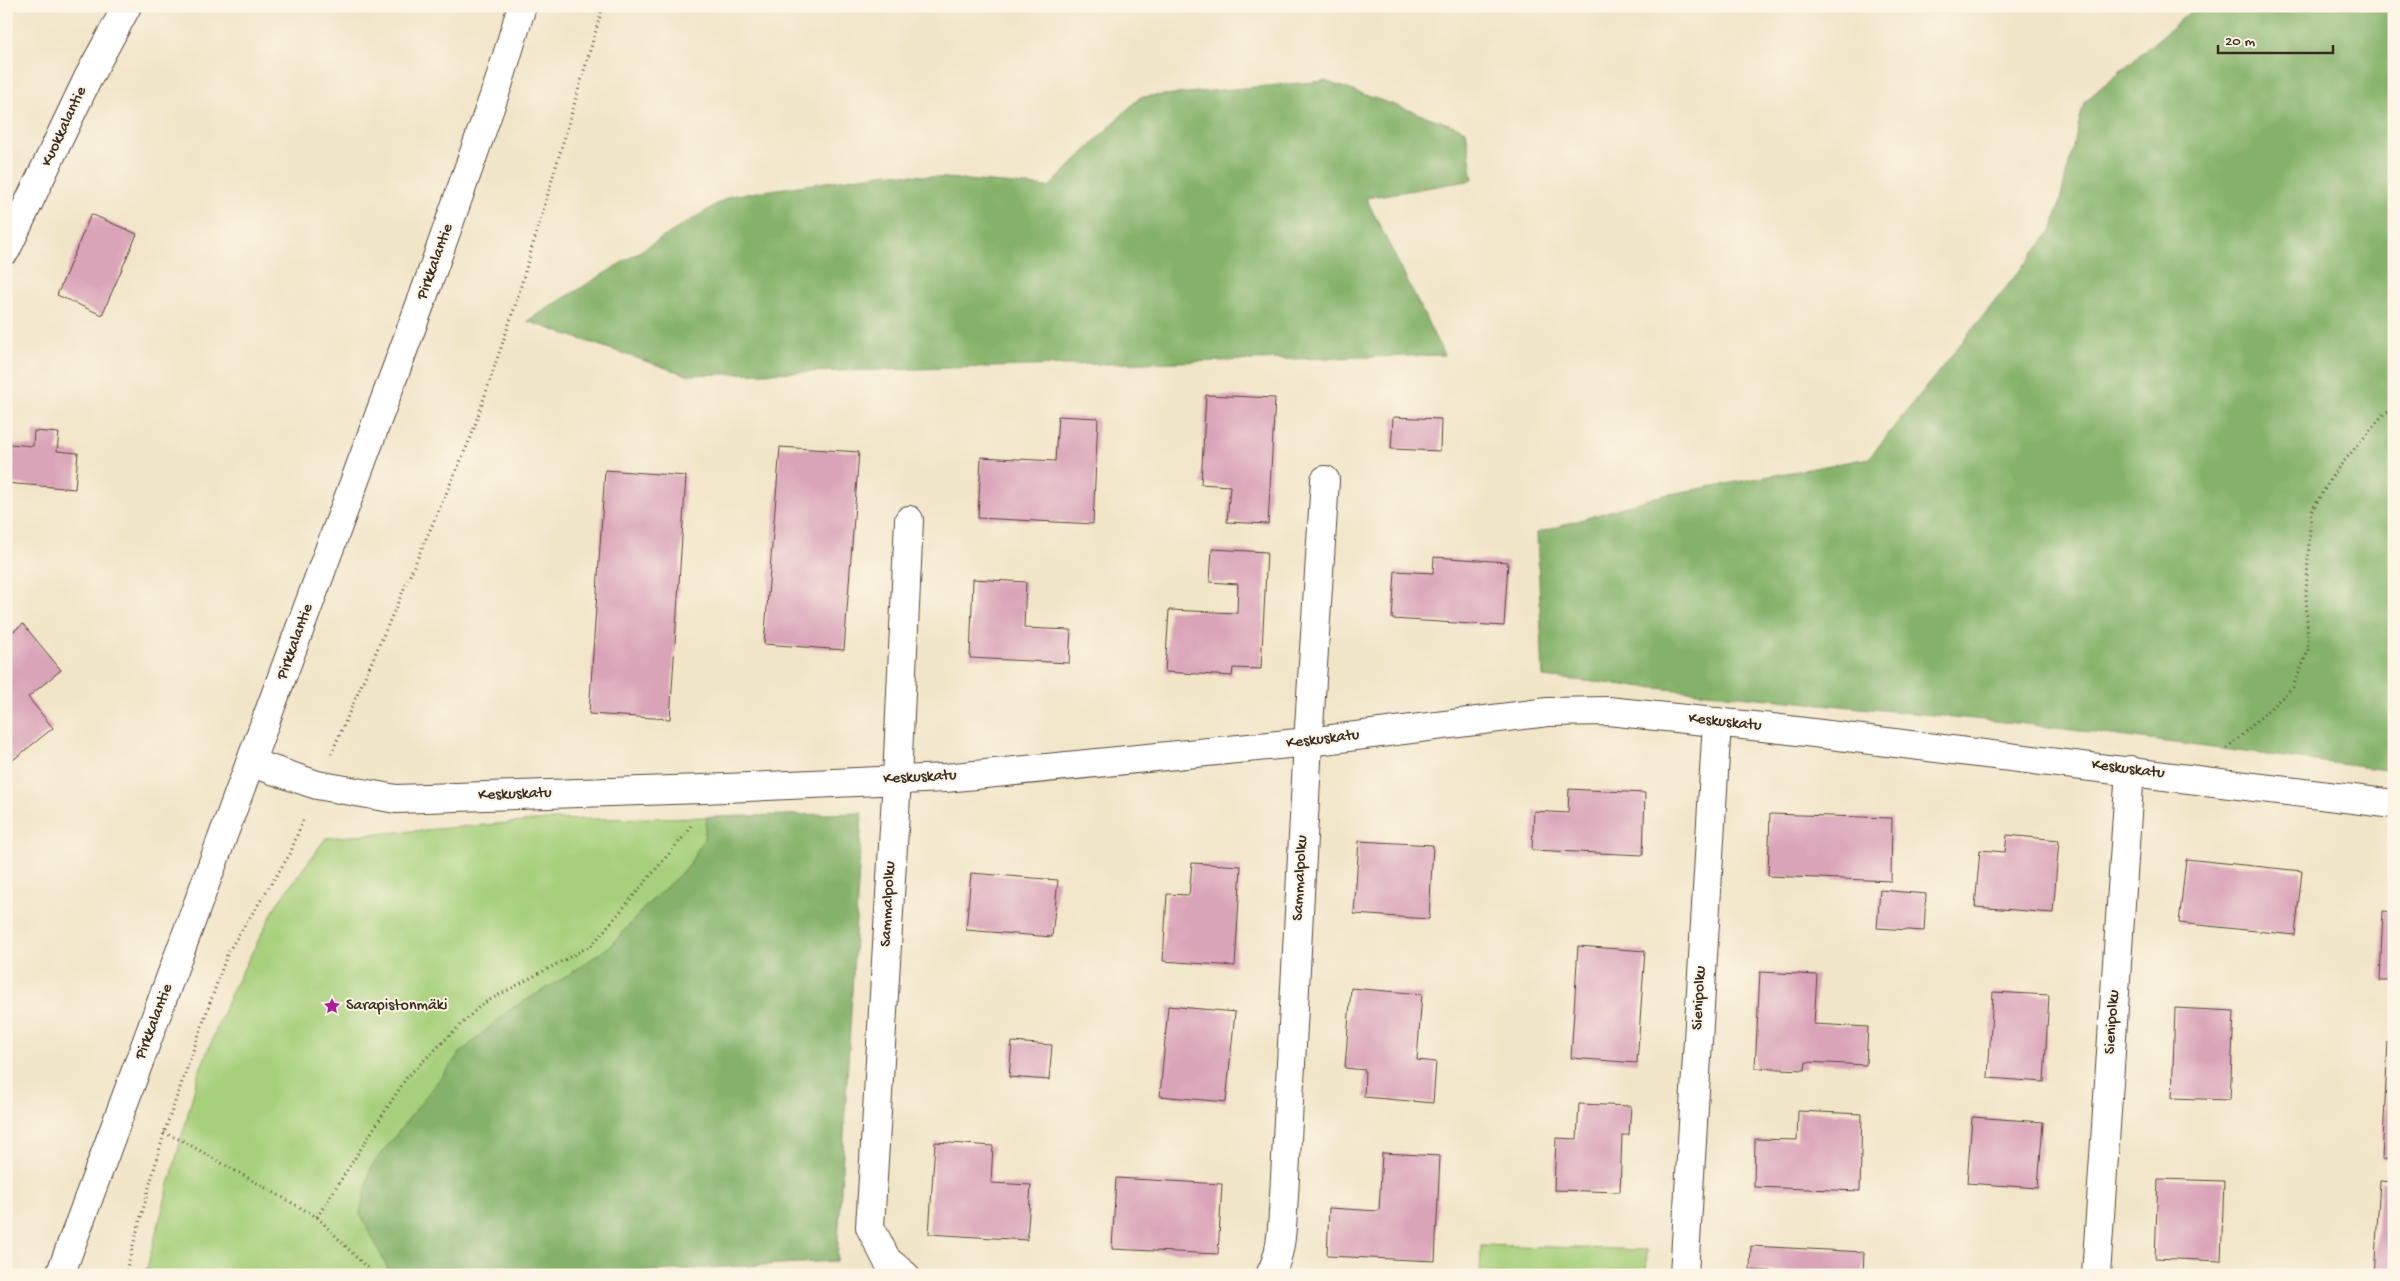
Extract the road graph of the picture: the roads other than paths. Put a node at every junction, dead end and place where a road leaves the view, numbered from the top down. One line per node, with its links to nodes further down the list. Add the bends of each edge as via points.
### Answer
1 (127, 6): 3 (street, Kuokkalantie, via 88,78)
2 (522, 6): 8 (street, Pirkkalantie, via 499,82 430,277)
3 (6, 250)
4 (1325, 480): 7 (street, Sammalpolku)
5 (909, 520): 10 (street, Sammalpolku)
6 (1717, 722): 7 (street, Keskuskatu, via 1608,711 1548,712); 9 (street, Keskuskatu); 15 (street, Sienipolku)
7 (1308, 742): 10 (street, Keskuskatu, via 945,778); 14 (street, Sammalpolku, via 1284,1196 1280,1246)
8 (252, 763): 10 (street, Keskuskatu, via 317,786 396,799); 12 (street, Pirkkalantie)
9 (2130, 770): 11 (street, Keskuskatu); 16 (street, Sienipolku)
10 (897, 779): 13 (street, Sammalpolku, via 870,1228 887,1260)
11 (2394, 804)
12 (60, 1275)
13 (905, 1275)
14 (1270, 1275)
15 (1684, 1275)
16 (2096, 1275)

